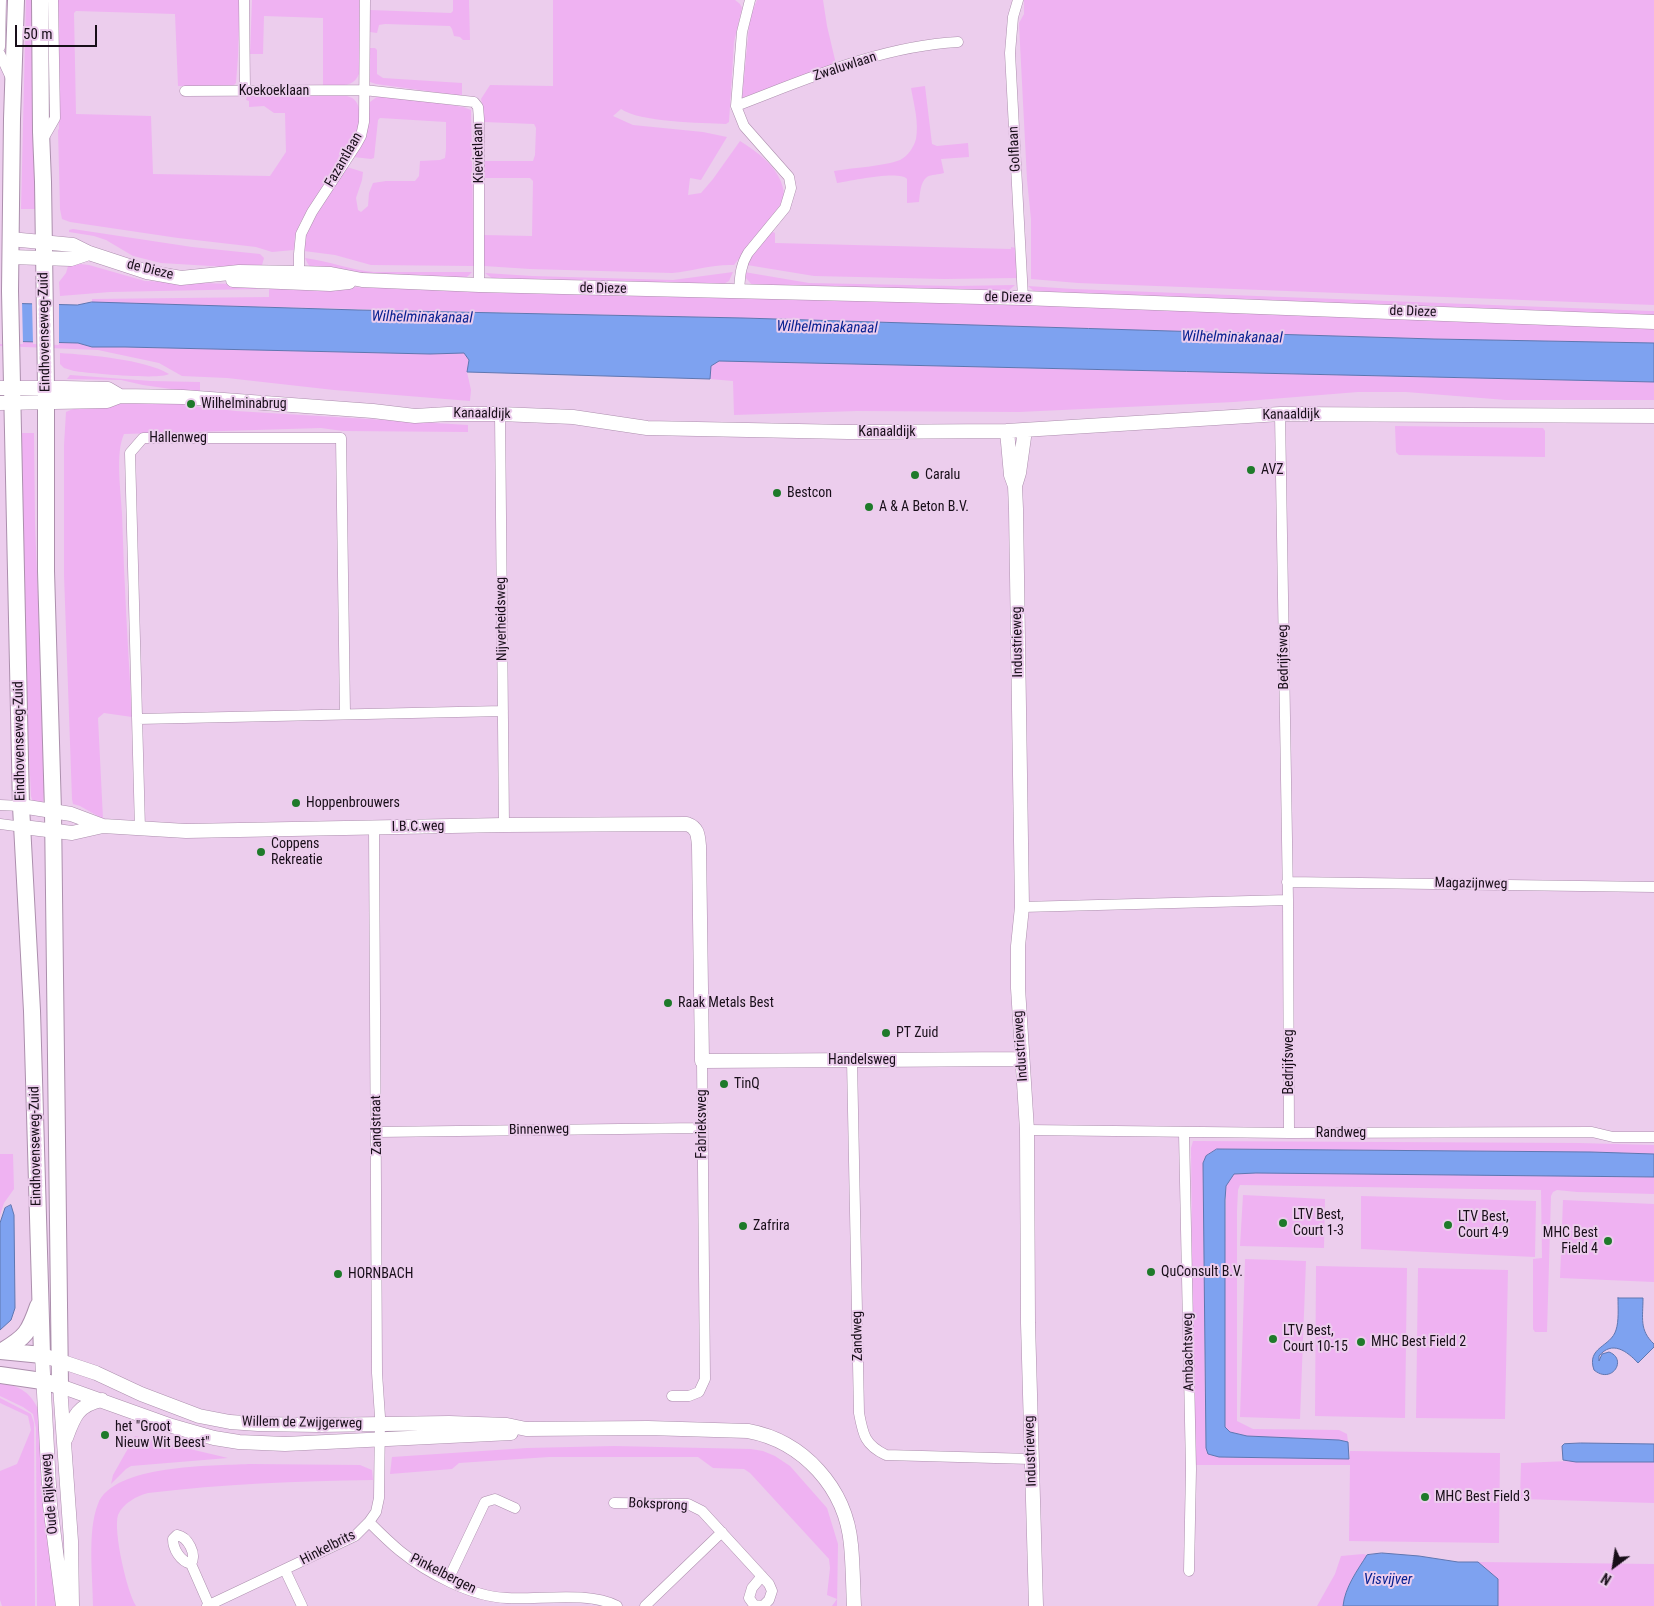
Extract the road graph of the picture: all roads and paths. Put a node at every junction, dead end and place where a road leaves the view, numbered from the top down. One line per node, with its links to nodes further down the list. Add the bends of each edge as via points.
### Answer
1 (2, 0): 10 (street)
2 (16, 0): 12 (main road, Eindhovenseweg-Zuid)
3 (40, 0): 17 (main road, Eindhovenseweg-Zuid)
4 (53, 0): 17 (street, via 54,118)
5 (244, 0): 15 (street)
6 (365, 0): 13 (street, Fazantlaan)
7 (750, 0): 16 (street, via 742,32)
8 (1018, 0): 26 (street, Golflaan, via 1010,53)
9 (958, 42): 16 (street, Zwaluwlaan, via 938,43 871,58)
10 (0, 47)
11 (0, 54): 12 (street, Eindhovenseweg-Zuid)
12 (14, 85): 18 (main road, Eindhovenseweg-Zuid)
13 (364, 90): 15 (street, Koekoeklaan); 23 (street, Fazantlaan, via 361,136 301,234); 24 (street, Kievietlaan, via 474,102 478,107)
14 (185, 91): 15 (street, Koekoeklaan)
15 (244, 91)
16 (736, 106): 25 (street, via 744,126 789,178 791,188 785,208 743,260)
17 (41, 143): 19 (main road, Eindhovenseweg-Zuid)
18 (5, 239): 19 (street, de Dieze); 21 (main road, Eindhovenseweg-Zuid)
19 (43, 242): 20 (street, de Dieze, via 73,245); 22 (main road, Eindhovenseweg-Zuid)
20 (89, 253): 22 (street, via 71,259); 23 (street, de Dieze, via 147,272 181,278 213,276 238,281)
21 (5, 256): 22 (street); 28 (main road, Eindhovenseweg-Zuid, via 12,353)
22 (44, 259): 29 (main road, Eindhovenseweg-Zuid)
23 (299, 278): 24 (street, de Dieze, via 330,284 362,280)
24 (479, 285): 25 (street, de Dieze)
25 (739, 292): 26 (street, de Dieze)
26 (1023, 298): 27 (street, de Dieze)
27 (1654, 322)
28 (6, 395): 29 (street, Kanaaldijk); 40 (main road, Eindhovenseweg-Zuid)
29 (46, 395): 30 (street, Kanaaldijk, via 107,402 120,396 183,397 415,416); 41 (main road, Eindhovenseweg-Zuid, via 46,571)
30 (500, 414): 34 (street, Kanaaldijk, via 573,417 647,428); 36 (street, Nijverheidsweg)
31 (1280, 414): 32 (street, Kanaaldijk); 33 (street, Kanaaldijk); 50 (street, Bedrijfsweg)
32 (1654, 416)
33 (1025, 430): 34 (street, Kanaaldijk); 35 (street, Industrieweg)
34 (1007, 431): 35 (street, Industrieweg)
35 (1015, 486): 53 (street, Industrieweg)
36 (503, 711): 37 (street); 43 (street, Nijverheidsweg)
37 (345, 713): 38 (street); 38 (street, Hallenweg, via 341,438 143,438 130,453)
38 (138, 719): 46 (street)
39 (0, 805): 40 (street)
40 (21, 806): 41 (street, I.B.C.weg); 45 (main road, Eindhovenseweg-Zuid)
41 (53, 811): 44 (street, I.B.C.weg); 49 (main road, Eindhovenseweg-Zuid)
42 (0, 824): 45 (street)
43 (504, 825): 47 (street, I.B.C.weg); 48 (street, I.B.C.weg, via 687,824)
44 (103, 826): 46 (street, I.B.C.weg); 49 (street, I.B.C.weg, via 72,832)
45 (23, 827): 49 (street, I.B.C.weg); 63 (main road, Eindhovenseweg-Zuid)
46 (140, 828): 47 (street, I.B.C.weg, via 186,831)
47 (374, 828): 59 (street, Zandstraat)
48 (694, 828): 56 (street, Fabrieksweg, via 699,846)
49 (53, 831): 66 (main road, Eindhovenseweg-Zuid)
50 (1287, 882): 51 (street, Magazijnweg); 52 (street, Bedrijfsweg)
51 (1654, 887)
52 (1288, 900): 53 (street); 61 (street, Bedrijfsweg)
53 (1022, 907): 54 (street, Industrieweg, via 1018,946)
54 (1022, 1059): 55 (street, Handelsweg); 58 (street, Industrieweg)
55 (852, 1060): 56 (street, Handelsweg); 76 (street, Zandweg, via 862,1434 873,1449 886,1455)
56 (702, 1061): 57 (street, Fabrieksweg)
57 (701, 1128): 59 (street, Binnenweg); 70 (street, Fabrieksweg, via 705,1379 700,1392)
58 (1026, 1130): 60 (street, Randweg); 76 (street, Industrieweg)
59 (377, 1132): 72 (street, Zandstraat)
60 (1184, 1133): 61 (street, Randweg); 83 (street, Ambachtsweg, via 1191,1469)
61 (1289, 1133): 62 (street, Randweg, via 1592,1132 1612,1137)
62 (1654, 1137)
63 (40, 1298): 64 (main road, via 24,1336); 65 (main road, Eindhovenseweg-Zuid)
64 (1, 1351): 65 (main road)
65 (42, 1355): 66 (street, Willem de Zwijgerweg); 68 (street, Oude Rijksweg)
66 (59, 1360): 69 (main road, Eindhovenseweg-Zuid); 72 (street, Willem de Zwijgerweg, via 199,1416 258,1424)
67 (0, 1374): 68 (main road)
68 (42, 1381): 69 (main road); 87 (street, Oude Rijksweg, via 50,1505)
69 (60, 1386): 71 (street, Willem de Zwijgerweg); 75 (street, Oude Rijksweg)
70 (672, 1396)
71 (102, 1400): 74 (street, Willem de Zwijgerweg, via 172,1426 239,1442 285,1444); 75 (street, via 87,1404 80,1410)
72 (380, 1423): 73 (street, Willem de Zwijgerweg, via 507,1425); 74 (street, Zandstraat)
73 (526, 1429): 74 (street, Willem de Zwijgerweg, via 508,1434); 93 (street, Willem de Zwijgerweg, via 748,1431 785,1443 814,1466 840,1500 852,1543)
74 (380, 1440): 79 (street, Hinkelbrits, via 379,1498 376,1512)
75 (64, 1441): 88 (street, Oude Rijksweg)
76 (1031, 1459): 94 (street, Industrieweg)
77 (614, 1503): 80 (street, Boksprong, via 688,1504 702,1510)
78 (515, 1508): 85 (street, via 496,1499 485,1502)
79 (369, 1522): 82 (street, Hinkelbrits, via 355,1536); 85 (street, Pinkelbergen, via 400,1552)
80 (722, 1532): 84 (street, Boksprong); 92 (street)
81 (190, 1564): 89 (street)
82 (285, 1570): 89 (street, Hinkelbrits); 90 (street)
83 (1189, 1570)
84 (762, 1576)
85 (448, 1580): 86 (street, Pinkelbergen, via 490,1596)
86 (559, 1602): 91 (street, Pinkelbergen, via 601,1600)
87 (63, 1606)
88 (72, 1606)
89 (208, 1606)
90 (302, 1606)
91 (617, 1606)
92 (645, 1606)
93 (854, 1606)
94 (1036, 1606)

